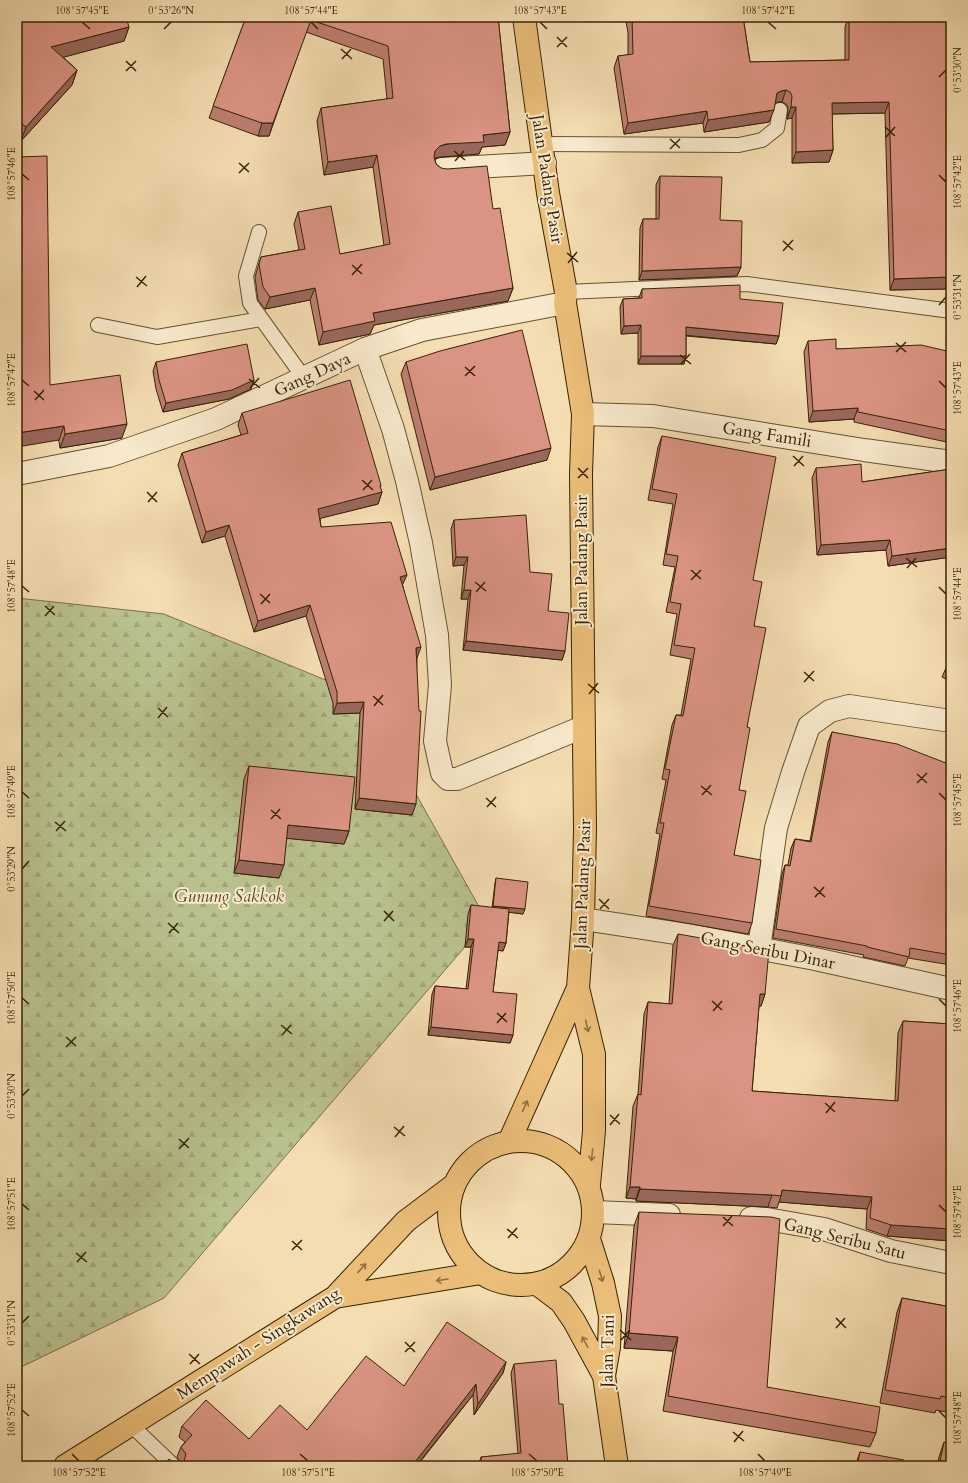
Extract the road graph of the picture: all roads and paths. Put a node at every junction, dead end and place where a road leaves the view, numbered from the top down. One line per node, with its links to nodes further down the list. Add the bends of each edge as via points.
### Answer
1 (524, 17): 3 (main road, Jalan Padang Pasir)
2 (780, 110): 3 (lane, via 777,128 762,140 739,146)
3 (543, 153): 4 (street); 6 (main road, Jalan Padang Pasir)
4 (442, 169)
5 (259, 232): 8 (lane, via 246,276 250,303)
6 (566, 297): 7 (lane, via 746,284); 10 (street, Gang Daya, via 422,330); 12 (main road, Jalan Padang Pasir)
7 (951, 311)
8 (261, 319): 9 (lane, via 157,337); 11 (lane)
9 (98, 326)
10 (365, 350): 11 (street, Gang Daya); 16 (street, via 393,429 407,481 437,635 440,685 435,741 442,773 448,779 457,779)
11 (304, 378): 14 (street, Gang Daya, via 216,419 109,456)
12 (583, 414): 13 (street, Gang Famili, via 653,416); 16 (main road, Jalan Padang Pasir, via 580,474)
13 (951, 462)
14 (17, 474)
15 (951, 721): 18 (street, via 849,706 830,711 809,726 776,828)
16 (583, 727): 17 (main road, Jalan Padang Pasir)
17 (583, 919): 18 (street, Gang Seribu Dinar); 19 (main road, Jalan Padang Pasir)
18 (758, 948): 20 (street, Gang Seribu Dinar)
19 (578, 988): 21 (main road, one-way to 19); 23 (main road, one-way to 23, via 594,1054 594,1131)
20 (951, 989)
21 (509, 1142): 22 (main road, via 495,1145 482,1152 471,1161); 23 (main road, via 529,1140 548,1145 565,1154 579,1168)
22 (454, 1185): 29 (main road, via 449,1204 449,1224 455,1243 466,1260); 31 (main road, Mempawah - Singkawang, one-way to 22, via 406,1221)
23 (589, 1185): 24 (main road)
24 (594, 1212): 25 (street); 27 (main road)
25 (688, 1216)
26 (728, 1218): 28 (street, Gang Seribu Satu, via 767,1219 824,1229 891,1251)
27 (589, 1239): 30 (main road, via 581,1255 569,1268 554,1278); 32 (main road, Jalan Tani, one-way to 32, via 610,1316 609,1347)
28 (951, 1263)
29 (481, 1273): 30 (main road, via 498,1282 517,1285); 31 (main road, one-way to 31)
30 (537, 1284): 32 (main road, one-way to 30, via 574,1321 560,1302)
31 (335, 1297): 33 (main road, Mempawah - Singkawang)
32 (604, 1376): 36 (main road, Jalan Tani)
33 (130, 1424): 34 (main road, Mempawah - Singkawang); 35 (lane)
34 (64, 1466)
35 (174, 1466)
36 (617, 1466)

